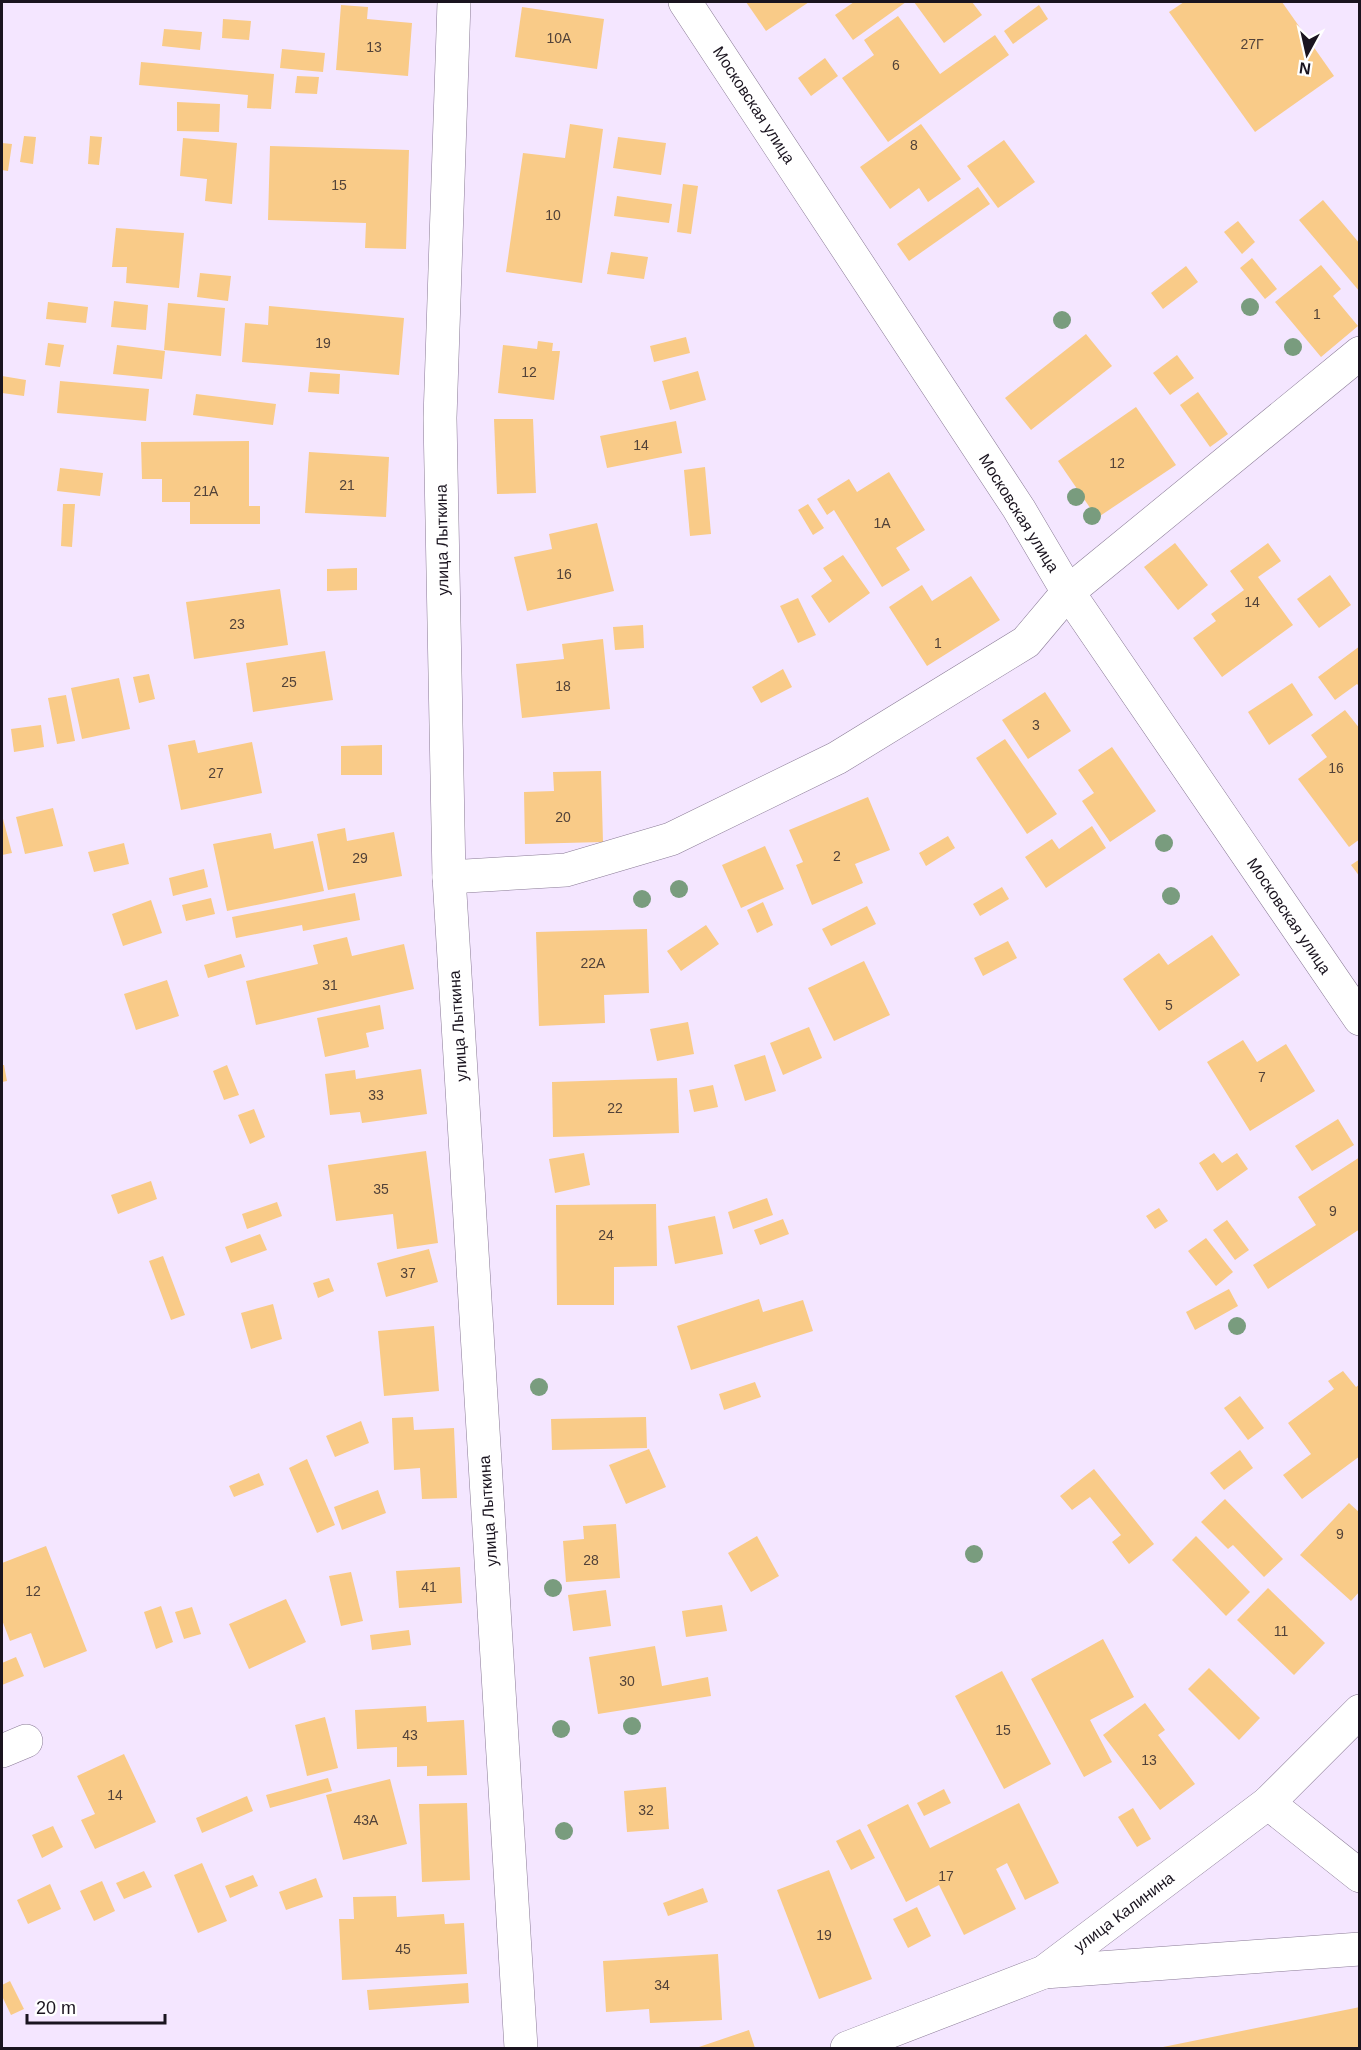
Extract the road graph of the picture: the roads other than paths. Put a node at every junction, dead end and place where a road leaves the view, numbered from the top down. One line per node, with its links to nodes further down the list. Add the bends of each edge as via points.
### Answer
1 (454, 2): 5 (street, улица Лыткина, via 440,418)
2 (685, 2): 4 (street, Московская улица, via 1019,509)
3 (1359, 353): 4 (street)
4 (1068, 592): 5 (street, via 1026,642 837,758 671,838 566,870); 6 (street, Московская улица)
5 (449, 877): 12 (street, улица Лыткина)
6 (1359, 1019)
7 (1359, 1711): 8 (street, улица Калинина)
8 (1268, 1803): 9 (street); 11 (street, улица Калинина)
9 (1359, 1876)
10 (1359, 1949): 11 (street)
11 (1044, 1972): 13 (street, улица Калинина)
12 (521, 2049)
13 (847, 2049)

